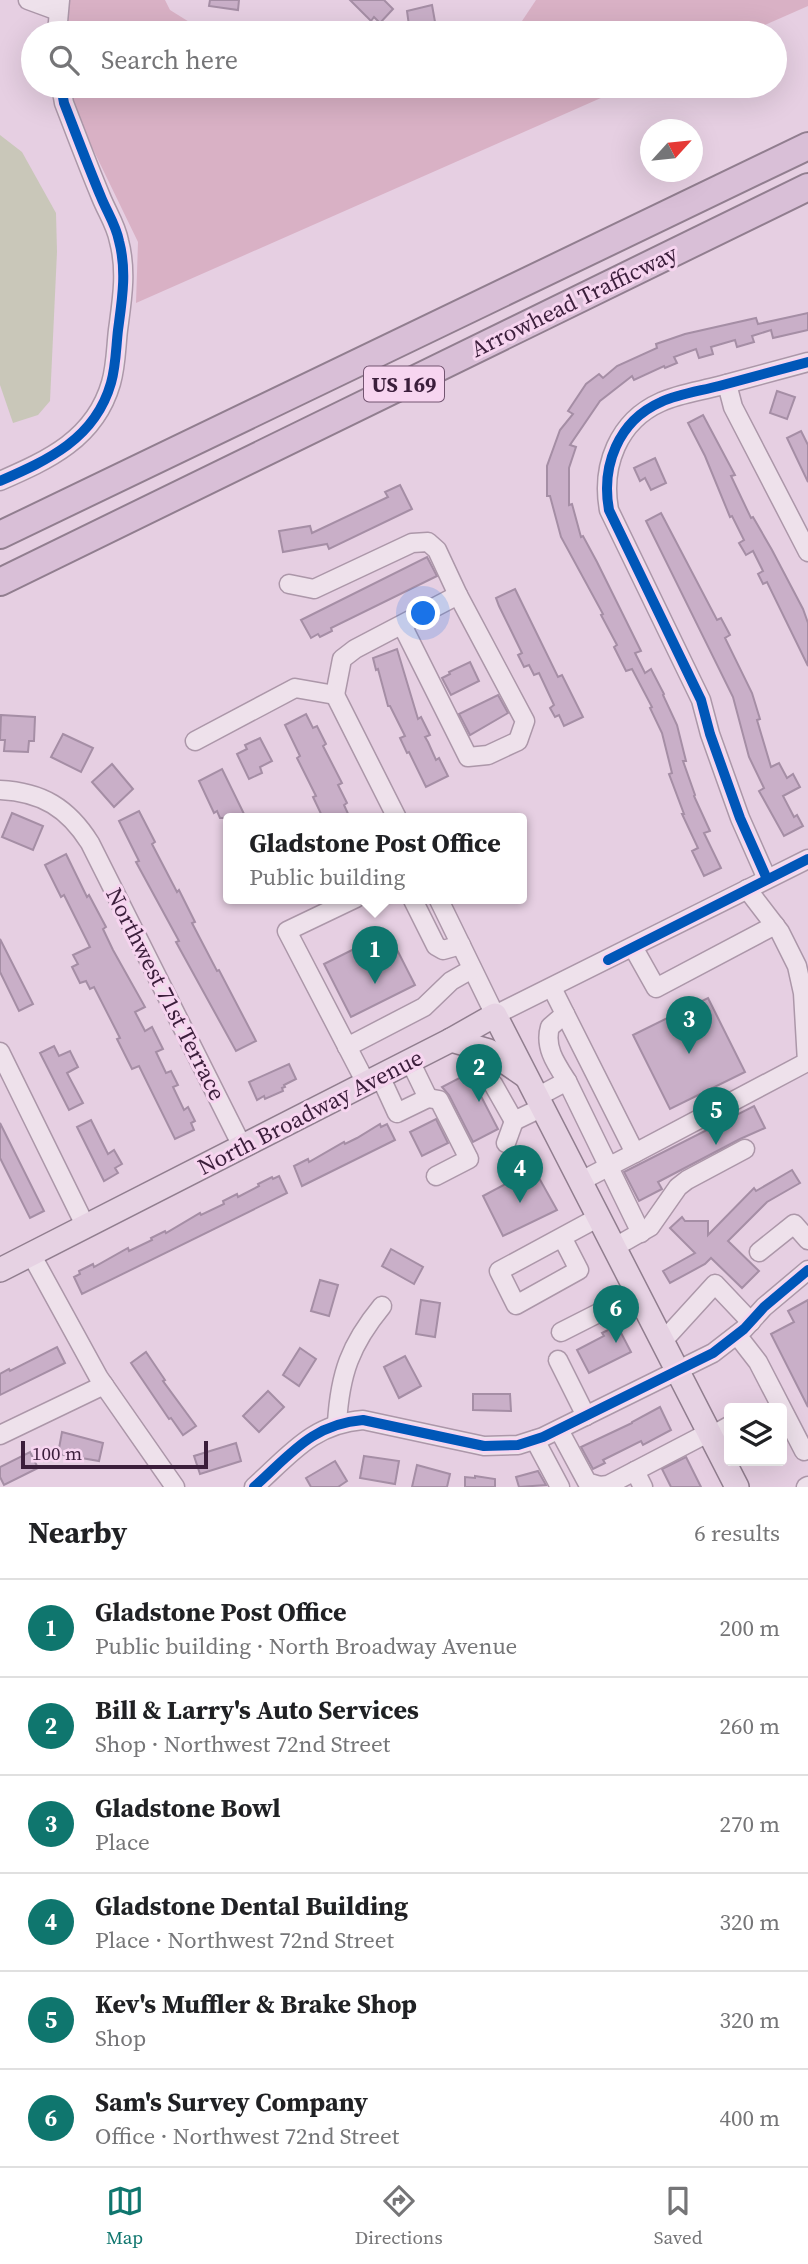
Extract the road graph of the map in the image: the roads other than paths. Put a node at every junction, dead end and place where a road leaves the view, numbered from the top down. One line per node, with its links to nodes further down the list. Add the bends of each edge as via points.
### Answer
1 (28, 0): 2 (street)
2 (59, 6)
3 (63, 98): 8 (street, via 114,223 124,268 112,381 80,435 49,459)
4 (808, 146): 9 (highway, Arrowhead Trafficway / US 169)
5 (808, 187): 11 (highway, Arrowhead Trafficway / US 169)
6 (808, 362): 7 (street)
7 (727, 384): 10 (street, via 733,407); 20 (street, via 666,400 645,411 622,434 607,478 610,510 701,700 740,818)
8 (0, 481)
9 (0, 535)
10 (808, 551)
11 (0, 582)
12 (289, 584): 13 (street, via 314,589 412,543 428,542 437,550)
13 (458, 596): 14 (street); 14 (street, via 524,722 518,741 488,755 468,757)
14 (402, 625): 15 (street, via 342,659)
15 (335, 695): 16 (street, via 295,688); 18 (street)
16 (195, 741)
17 (0, 790): 43 (street, Northwest 71st Terrace, via 29,793 50,802 70,816 90,843)
18 (394, 813)
19 (808, 859): 20 (street, North Broadway Avenue)
20 (767, 879): 21 (street, North Broadway Avenue)
21 (747, 889): 25 (street); 27 (street, North Broadway Avenue)
22 (344, 904): 33 (street, via 288,931)
23 (415, 904): 26 (street, via 436,946 443,950)
24 (441, 904): 26 (street)
25 (775, 925): 27 (street, via 656,988); 45 (street, via 797,966 807,1062)
26 (461, 945): 28 (street)
27 (634, 947): 29 (street, North Broadway Avenue)
28 (472, 969): 31 (street); 33 (street, via 450,981 424,1007)
29 (552, 988): 30 (street); 31 (street, North Broadway Avenue)
30 (565, 1014): 37 (street, via 550,1027 548,1044); 45 (street)
31 (495, 1015): 32 (main road, North Broadway Avenue); 39 (main road)
32 (451, 1040): 35 (main road, North Broadway Avenue); 39 (main road, via 489,1051)
33 (347, 1047): 36 (street)
34 (0, 1052): 50 (street)
35 (410, 1061): 36 (main road, North Broadway Avenue); 40 (street)
36 (373, 1080): 40 (street, via 397,1113); 43 (main road, North Broadway Avenue)
37 (566, 1081): 39 (street); 46 (street)
38 (492, 1084): 41 (street)
39 (536, 1093): 41 (street); 48 (main road)
40 (428, 1098): 47 (street, via 439,1100 468,1159)
41 (514, 1121): 42 (street)
42 (506, 1143)
43 (242, 1146): 50 (main road, North Broadway Avenue)
44 (745, 1149): 51 (street, via 678,1187)
45 (635, 1153): 46 (street)
46 (608, 1167): 48 (street); 51 (street)
47 (436, 1176)
48 (581, 1181): 49 (main road)
49 (599, 1217): 52 (street); 54 (main road)
50 (86, 1227): 56 (main road, North Broadway Avenue)
51 (641, 1233): 54 (street)
52 (562, 1237)
53 (808, 1240): 55 (street, via 794,1224)
54 (615, 1247): 59 (main road)
55 (759, 1252)
56 (32, 1254): 57 (main road, North Broadway Avenue); 67 (street)
57 (0, 1270)
58 (808, 1270): 61 (street)
59 (638, 1293): 62 (street); 64 (main road)
60 (382, 1306): 70 (street, via 346,1363)
61 (751, 1322): 63 (street); 64 (street, via 715,1284)
62 (561, 1332)
63 (737, 1335): 66 (street); 68 (street, via 758,1362)
64 (663, 1341): 66 (main road)
65 (558, 1360): 69 (street)
66 (678, 1371): 69 (street); 73 (main road)
67 (104, 1385): 74 (street); 78 (street)
68 (770, 1403)
69 (586, 1416): 72 (street)
70 (337, 1423): 75 (street, via 363,1420 484,1446); 79 (street, via 313,1434)
71 (787, 1428): 76 (street)
72 (559, 1430): 75 (street); 77 (street, via 587,1482 600,1486)
73 (720, 1431): 77 (street, via 704,1435); 81 (main road)
74 (0, 1435)
75 (535, 1440): 80 (street)
76 (804, 1451)
77 (639, 1479)
78 (175, 1487)
79 (254, 1487)
80 (560, 1487)
81 (737, 1487)

